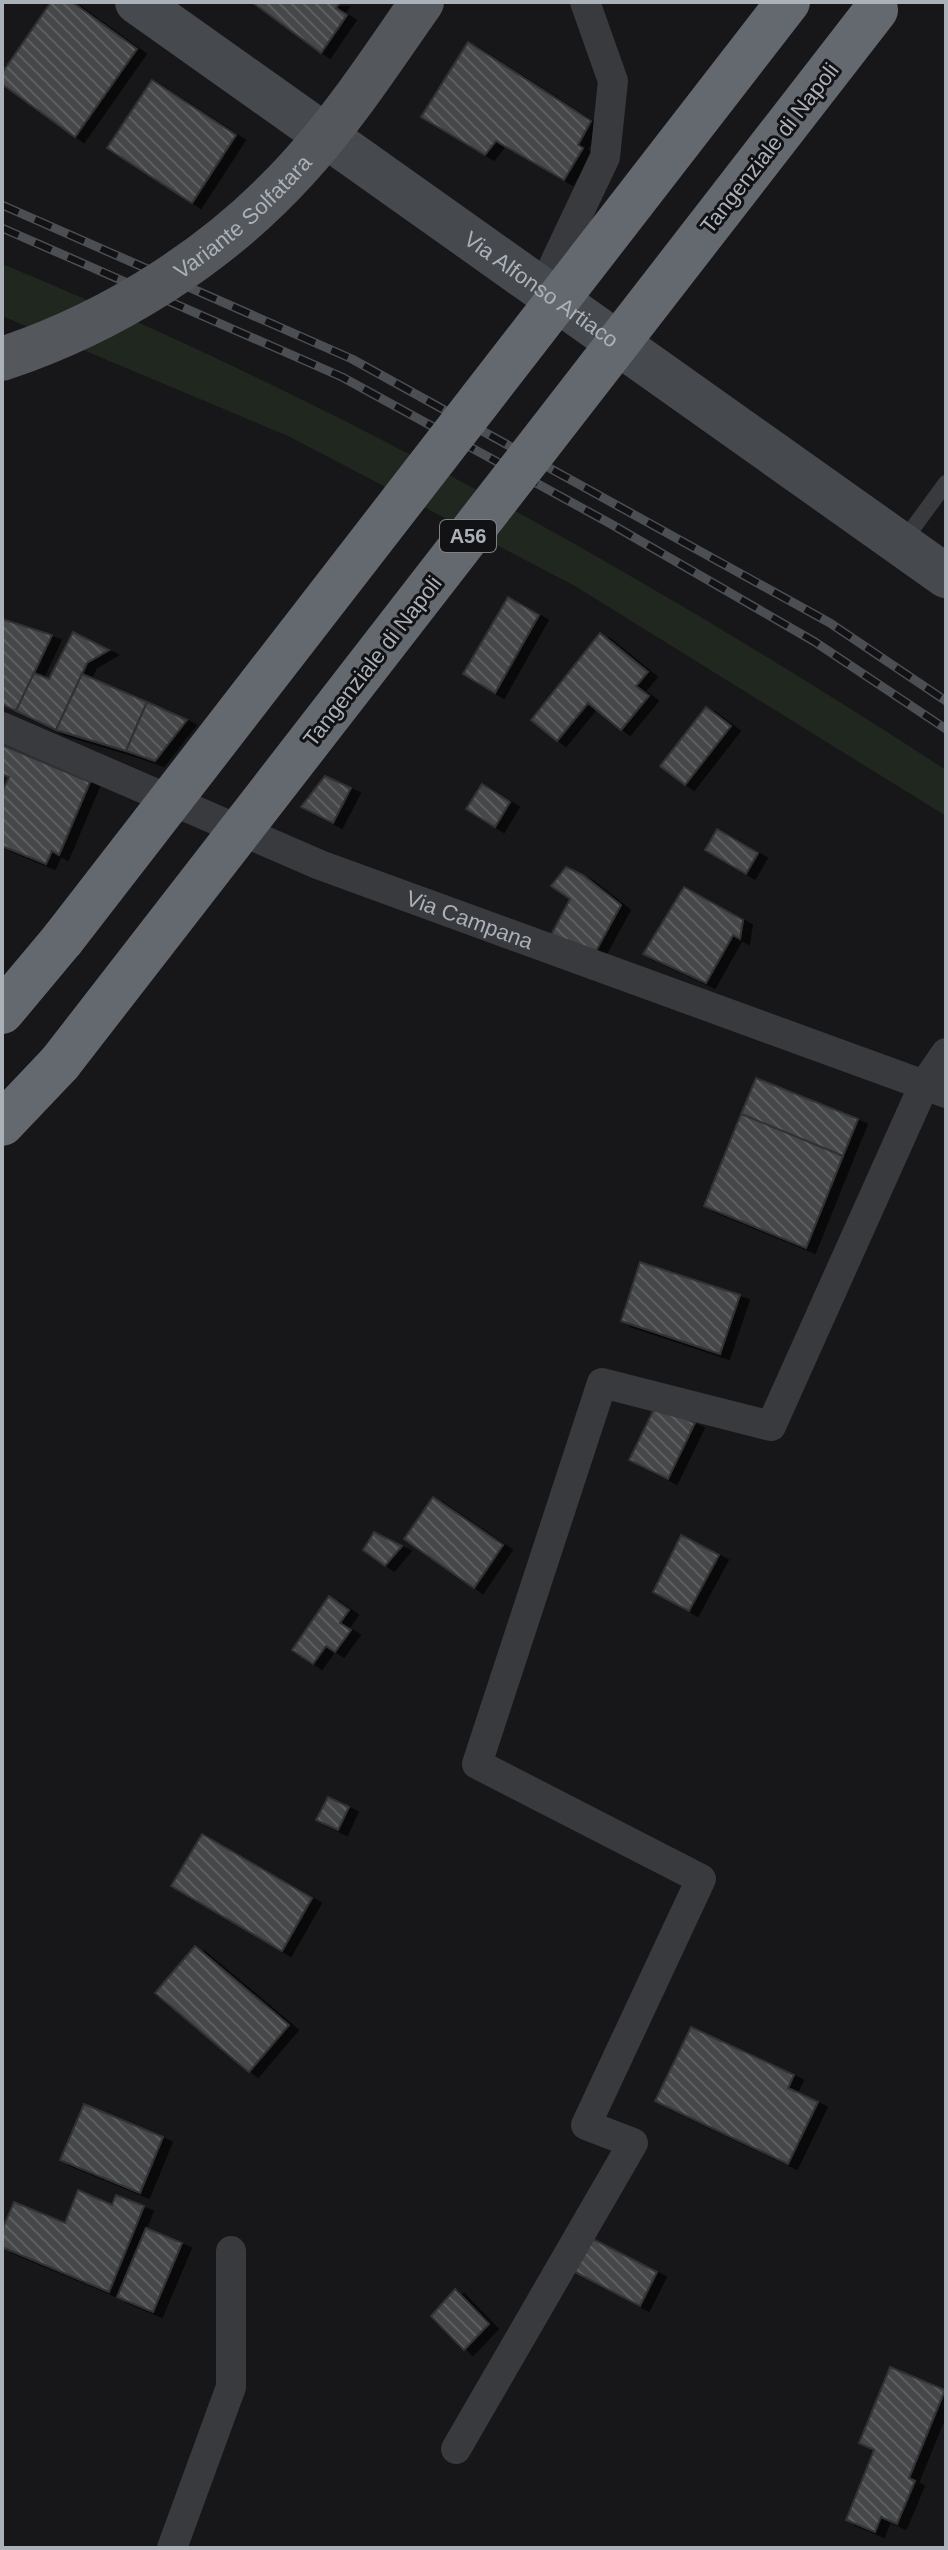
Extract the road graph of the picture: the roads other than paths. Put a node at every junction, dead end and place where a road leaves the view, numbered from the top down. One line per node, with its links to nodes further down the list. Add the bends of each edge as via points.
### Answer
1 (137, 2): 6 (main road, Via Alfonso Artiaco)
2 (422, 2): 7 (main road, Variante Solfatara, bridge, via 297,170 196,260 86,326)
3 (585, 2): 6 (street, via 613,81 605,157)
4 (788, 2): 12 (highway, bridge)
5 (880, 6): 17 (highway, Tangenziale di Napoli / A56, bridge, via 60,1063)
6 (543, 288): 9 (main road, Via Alfonso Artiaco)
7 (2, 359)
8 (946, 483): 9 (lane)
9 (901, 544): 10 (main road, Via Alfonso Artiaco)
10 (946, 576)
11 (2, 727): 16 (street, Via Campana, via 320,865)
12 (63, 939): 13 (lane); 14 (highway)
13 (2, 989)
14 (2, 1012)
15 (946, 1053): 16 (street)
16 (935, 1089): 19 (street, via 771,1426 602,1383 477,1764 701,1879 586,2125 633,2143)
17 (2, 1124)
18 (231, 2251): 20 (street, via 231,2387)
19 (456, 2449)
20 (172, 2548)

